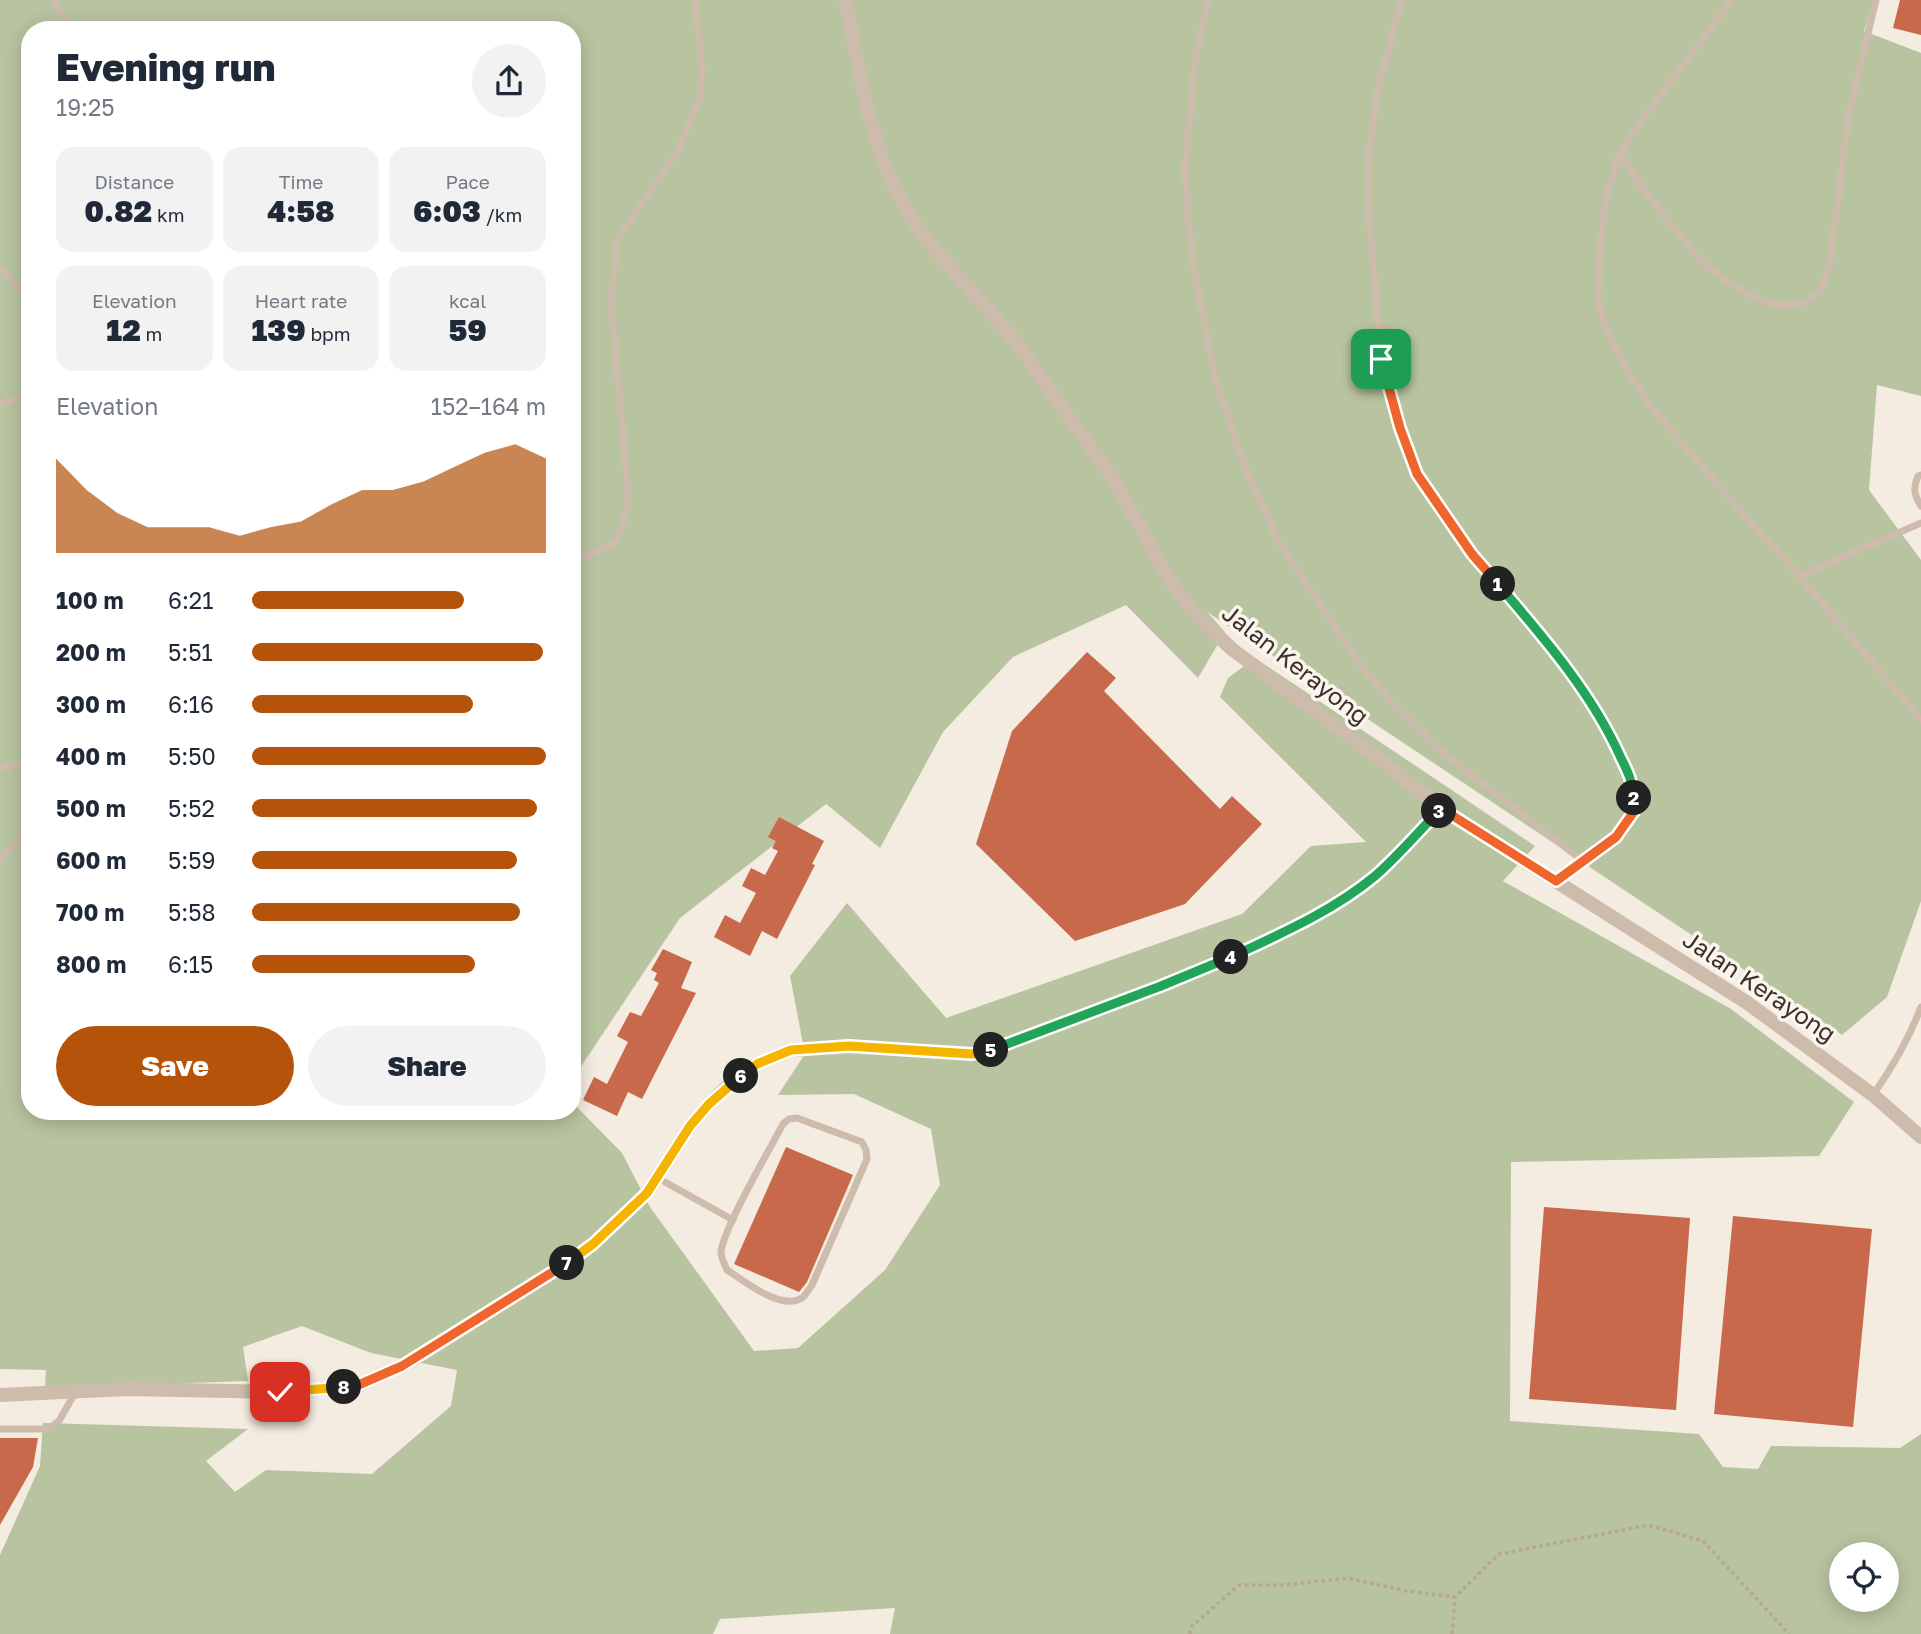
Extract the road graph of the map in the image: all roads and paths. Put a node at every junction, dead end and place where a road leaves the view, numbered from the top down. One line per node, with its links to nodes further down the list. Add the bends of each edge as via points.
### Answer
1 (52, 0): 8 (lane)
2 (695, 0): 17 (lane, via 702,69 700,99 677,153 617,239 611,302 629,503 617,542)
3 (845, 0): 22 (street, Jalan Kerayong, via 866,104 887,173 908,214 1014,339 1113,479 1174,587 1233,650)
4 (1208, 0): 25 (lane, via 1195,62 1185,169 1191,253 1213,374 1245,467 1278,541 1356,659 1389,700 1442,752)
5 (1402, 0): 25 (lane, via 1378,87 1369,152 1369,216 1381,359 1417,474 1472,554 1553,649 1609,732 1633,784 1635,810 1616,837)
6 (1732, 0): 9 (lane)
7 (1876, 0): 9 (lane, via 1849,113 1829,268 1820,291 1806,303 1768,303 1741,291 1701,260)
8 (67, 21)
9 (1619, 153): 18 (lane, via 1606,197 1599,257 1598,303 1612,343 1652,408)
10 (0, 269): 11 (lane)
11 (21, 291)
12 (21, 397): 13 (lane)
13 (0, 404)
14 (1921, 474): 15 (lane, via 1913,490)
15 (1921, 506)
16 (1921, 523): 18 (lane)
17 (581, 557)
18 (1799, 576): 19 (lane)
19 (1921, 720)
20 (21, 762): 21 (lane)
21 (0, 768)
22 (1442, 809): 26 (street, Jalan Kerayong); 30 (street, via 1375,876 1283,933 1224,961 996,1049 972,1054 849,1046 791,1050 757,1064 709,1104)
23 (21, 839): 24 (lane)
24 (0, 860)
25 (1583, 861): 26 (lane)
26 (1556, 881): 28 (street, Jalan Kerayong, via 1746,1002)
27 (1921, 1007): 28 (lane, via 1892,1069)
28 (1873, 1095): 29 (street, Jalan Kerayong)
29 (1921, 1137)
30 (656, 1177): 31 (lane); 32 (street, via 647,1193 593,1244 552,1273 402,1366 356,1386 280,1392)
31 (733, 1220): 31 (lane, via 789,1119 862,1142 867,1159 803,1297 778,1301 727,1270 722,1254)
32 (76, 1392): 33 (street); 34 (lane, via 60,1421 49,1429)
33 (0, 1395)
34 (0, 1429)
35 (1455, 1597): 36 (path, via 1348,1578 1240,1585 1189,1628); 37 (path); 38 (path, via 1499,1554 1649,1525 1703,1541)
36 (1190, 1634)
37 (1452, 1634)
38 (1789, 1634)

